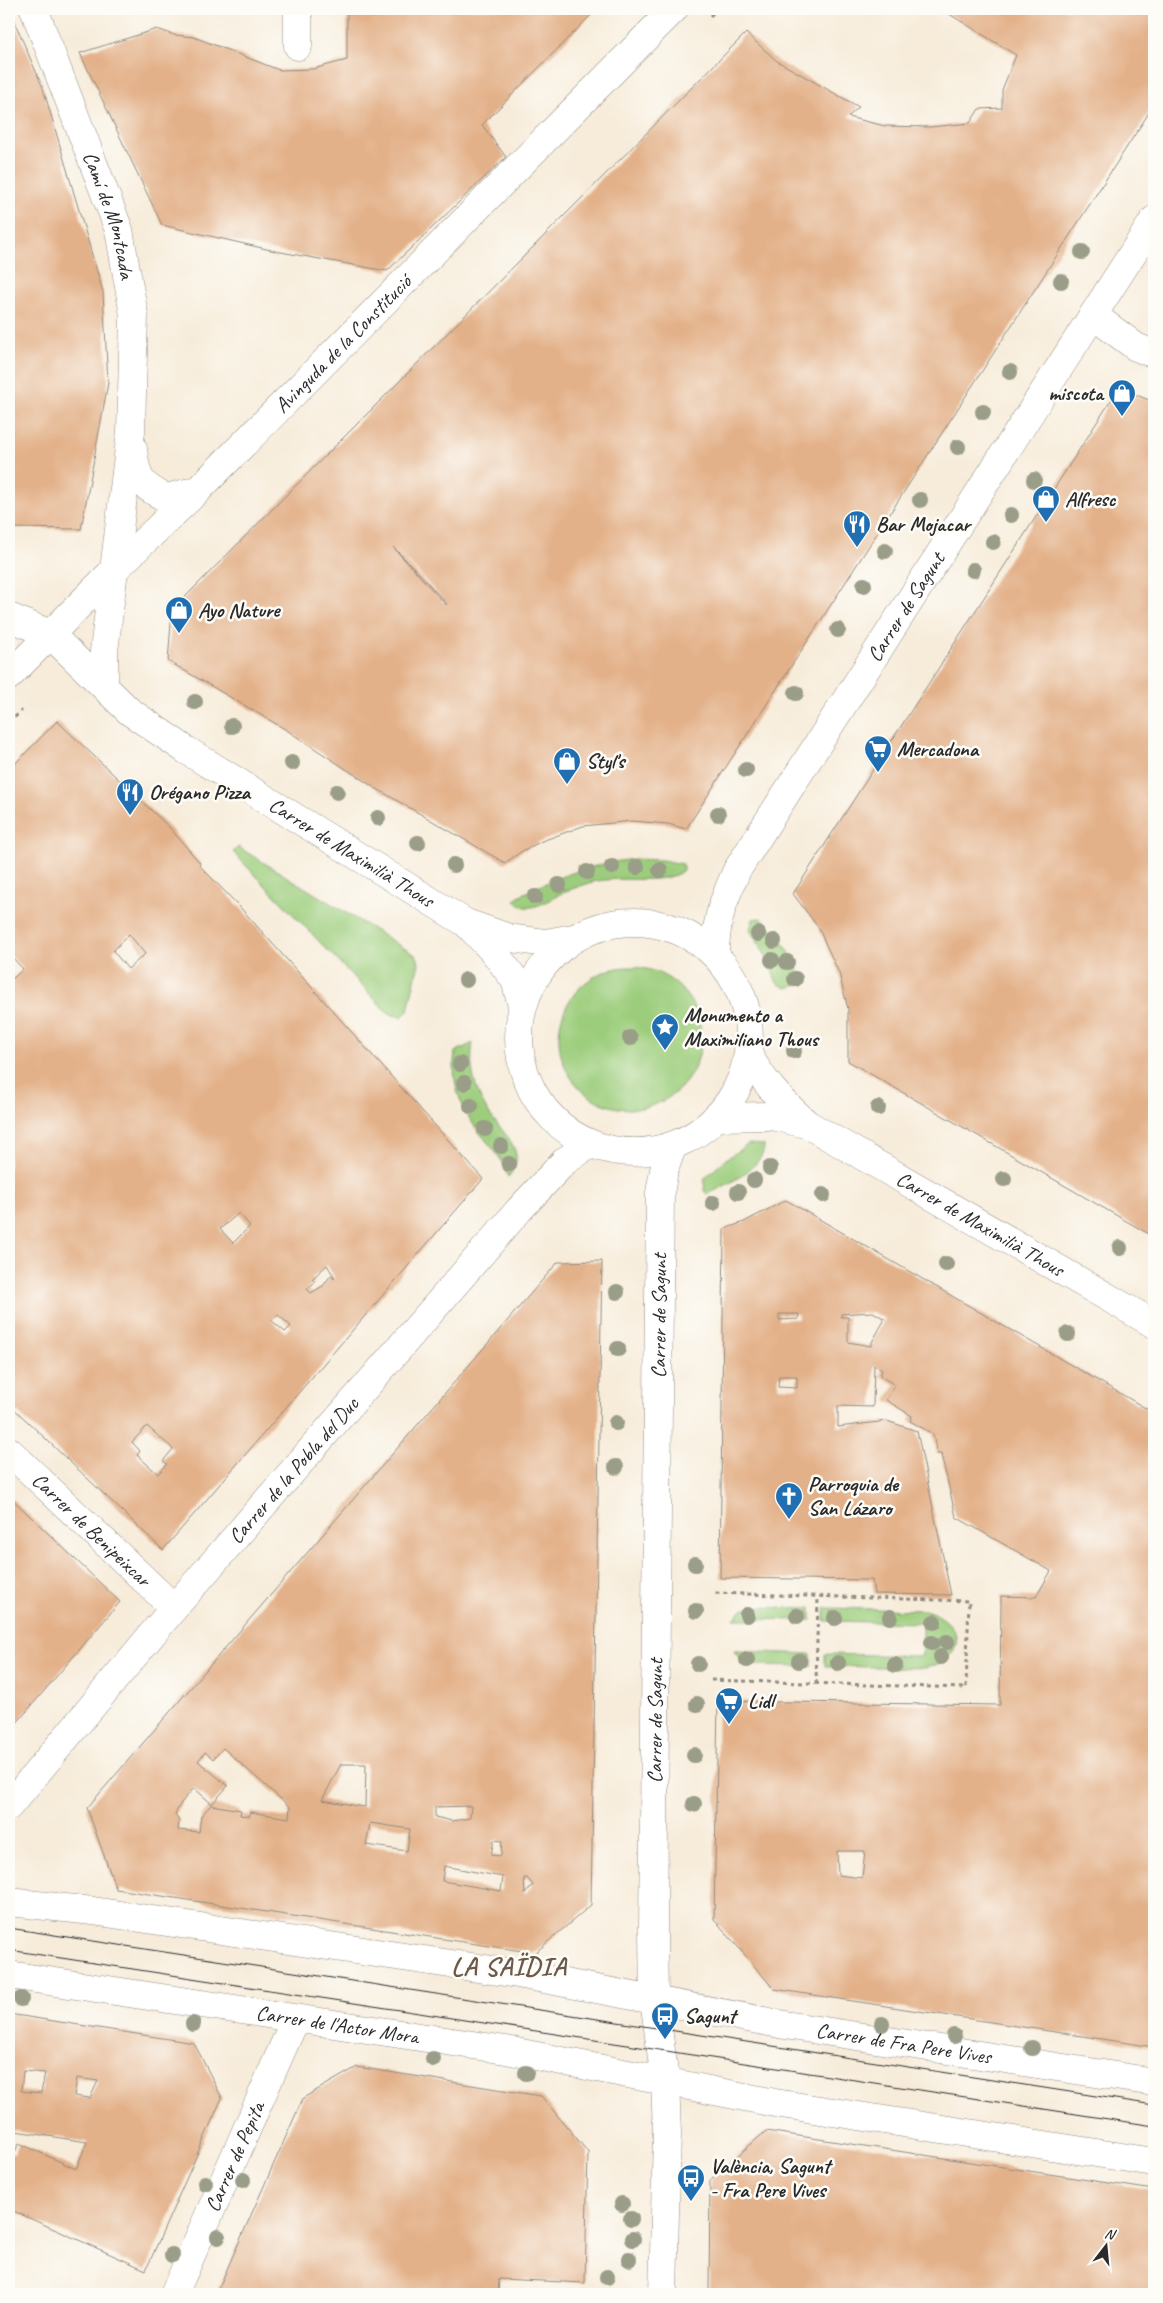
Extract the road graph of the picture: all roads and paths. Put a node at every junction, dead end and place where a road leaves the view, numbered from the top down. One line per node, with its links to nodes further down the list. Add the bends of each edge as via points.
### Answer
1 (34, 9): 8 (street, Camí de Montcada, via 119,230 134,315)
2 (298, 9): 4 (street)
3 (674, 9): 9 (street, Avinguda de la Constitució)
4 (298, 46)
5 (1154, 220): 6 (street, Carrer de Sagunt)
6 (1093, 315): 7 (street, via 1136,347); 17 (street, Carrer de Sagunt, via 737,870 723,900 716,927)
7 (1154, 354)
8 (131, 432): 9 (street, Camí de Montcada, via 136,470 145,487 166,498); 10 (street, Camí de Montcada)
9 (198, 490): 10 (street, Avinguda de la Constitució)
10 (116, 568): 12 (street, Avinguda de la Constitució); 14 (street, Camí de Montcada, via 104,651)
11 (9, 617): 12 (street)
12 (50, 634): 13 (street, Avinguda de la Constitució); 14 (street, Carrer de Maximilià Thous)
13 (9, 676)
14 (104, 685): 15 (street, Carrer de Maximilià Thous, via 129,711 186,750)
15 (466, 923): 16 (street, Carrer de Maximilià Thous, via 508,938 546,943); 18 (street, Carrer de Maximilià Thous, via 515,980)
16 (573, 938): 17 (street, via 605,925 640,921 674,928); 18 (street, via 548,958)
17 (715, 953): 19 (street, via 742,996 749,1028)
18 (522, 1005): 22 (street, via 519,1029 521,1056 528,1081 555,1122 571,1136)
19 (748, 1054): 20 (street, via 738,1089); 21 (street, Carrer de Maximilià Thous, via 763,1081)
20 (716, 1117): 21 (street, Carrer de Maximilià Thous, via 772,1116); 23 (street)
21 (807, 1124): 24 (street, Carrer de Maximilià Thous)
22 (589, 1145): 23 (street, via 641,1154); 28 (street, Carrer de la Pobla del Duc, via 565,1161 525,1204)
23 (672, 1148): 34 (street, Carrer de Sagunt, via 660,1193)
24 (1154, 1324)
25 (9, 1451): 28 (street, Carrer de Benipeixcar)
26 (712, 1592): 27 (path)
27 (818, 1596): 30 (path); 30 (path, via 969,1601 966,1688)
28 (174, 1608): 31 (street, Carrer de la Pobla del Duc)
29 (711, 1680): 30 (path)
30 (816, 1684)
31 (9, 1806)
32 (9, 1902): 34 (street, via 123,1915 518,1974)
33 (9, 1975): 35 (street, Carrer de l'Actor Mora)
34 (654, 1999): 36 (street, Carrer de Sagunt); 37 (street, Carrer de Fra Pere Vives, via 785,2025)
35 (295, 2020): 36 (street, Carrer de l'Actor Mora, via 506,2050); 39 (street, Carrer de Pepita)
36 (665, 2080): 38 (street, via 775,2102); 40 (street, Carrer de Sagunt)
37 (1154, 2082)
38 (1154, 2162)
39 (174, 2294)
40 (663, 2294)

